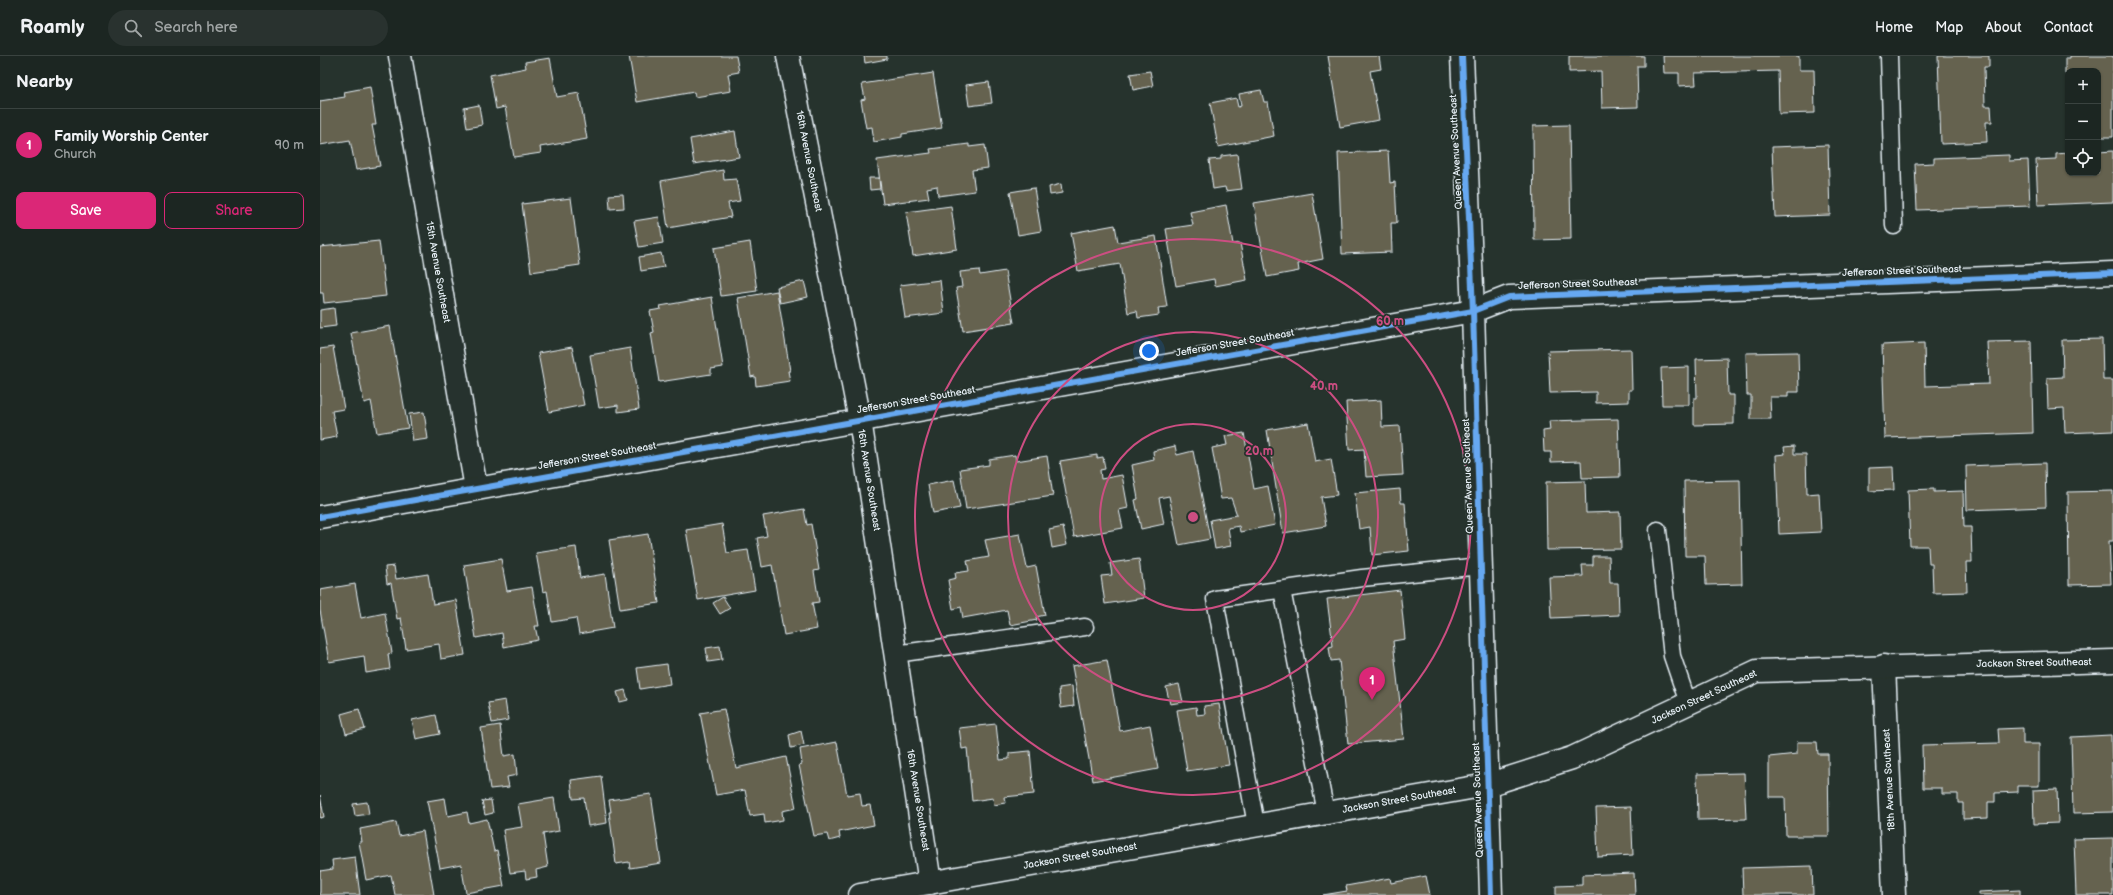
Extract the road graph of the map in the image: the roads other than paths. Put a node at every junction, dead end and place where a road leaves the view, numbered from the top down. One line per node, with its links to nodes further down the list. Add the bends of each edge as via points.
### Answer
1 (400, 56): 9 (street, 15th Avenue Southeast)
2 (788, 56): 8 (street, 16th Avenue Southeast)
3 (1462, 56): 7 (street, Queen Avenue Southeast)
4 (1889, 56): 5 (lane)
5 (1894, 226)
6 (2113, 273): 7 (street, Jefferson Street Southeast, via 1509,297)
7 (1473, 311): 8 (street, Jefferson Street Southeast); 12 (street, Queen Avenue Southeast)
8 (860, 420): 9 (street, Jefferson Street Southeast); 15 (street, 16th Avenue Southeast)
9 (476, 488): 10 (street, Jefferson Street Southeast)
10 (320, 517)
11 (1658, 530): 18 (lane, via 1672,656)
12 (1481, 566): 13 (lane, via 1362,578); 19 (street, Queen Avenue Southeast)
13 (1282, 590): 20 (lane); 21 (lane, via 1215,599)
14 (1085, 627): 15 (lane)
15 (896, 654): 22 (street, 16th Avenue Southeast)
16 (2113, 661): 17 (street, Jackson Street Southeast)
17 (1884, 666): 18 (street, Jackson Street Southeast, via 1757,671); 25 (street, 18th Avenue Southeast)
18 (1688, 703): 19 (street, Jackson Street Southeast, via 1572,758)
19 (1487, 785): 20 (street, Jackson Street Southeast); 24 (street, Queen Avenue Southeast)
20 (1326, 813): 21 (street, Jackson Street Southeast)
21 (1256, 825): 22 (street, Jackson Street Southeast)
22 (930, 882): 23 (street, Jackson Street Southeast)
23 (860, 895)
24 (1491, 895)
25 (1894, 895)

